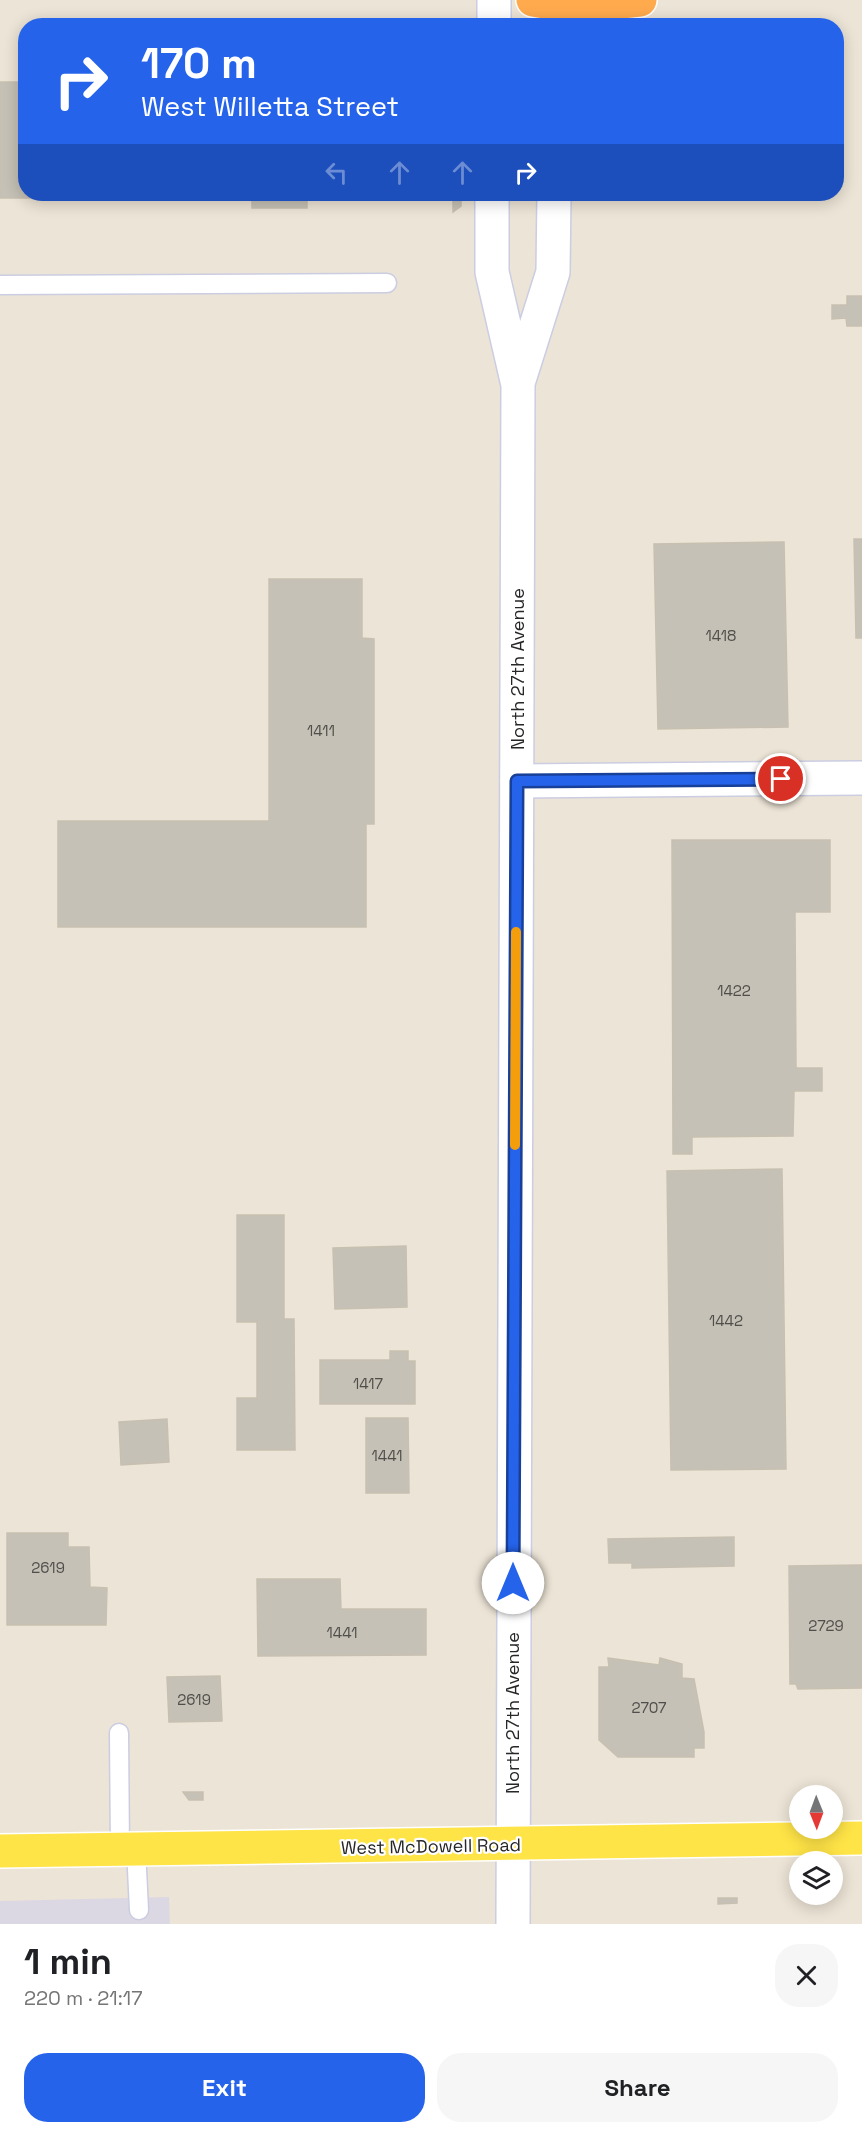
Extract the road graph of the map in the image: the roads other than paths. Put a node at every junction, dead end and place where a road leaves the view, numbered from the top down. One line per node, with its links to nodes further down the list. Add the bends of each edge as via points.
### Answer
1 (494, 0): 4 (main road)
2 (640, 0): 3 (highway)
3 (551, 8)
4 (494, 18)
5 (492, 201): 9 (main road, North 27th Avenue, via 492,272)
6 (554, 201): 9 (main road, North 27th Avenue, via 553,272)
7 (387, 283): 8 (lane)
8 (0, 285)
9 (518, 385): 11 (main road, North 27th Avenue)
10 (862, 778): 11 (main road)
11 (517, 781): 14 (main road, North 27th Avenue)
12 (120, 1733): 15 (lane)
13 (862, 1838): 14 (main road, West McDowell Road)
14 (512, 1844): 15 (main road, West McDowell Road); 18 (main road, North 27th Avenue)
15 (128, 1850): 16 (main road, West McDowell Road); 17 (lane)
16 (0, 1851)
17 (139, 1910)
18 (513, 1924)

